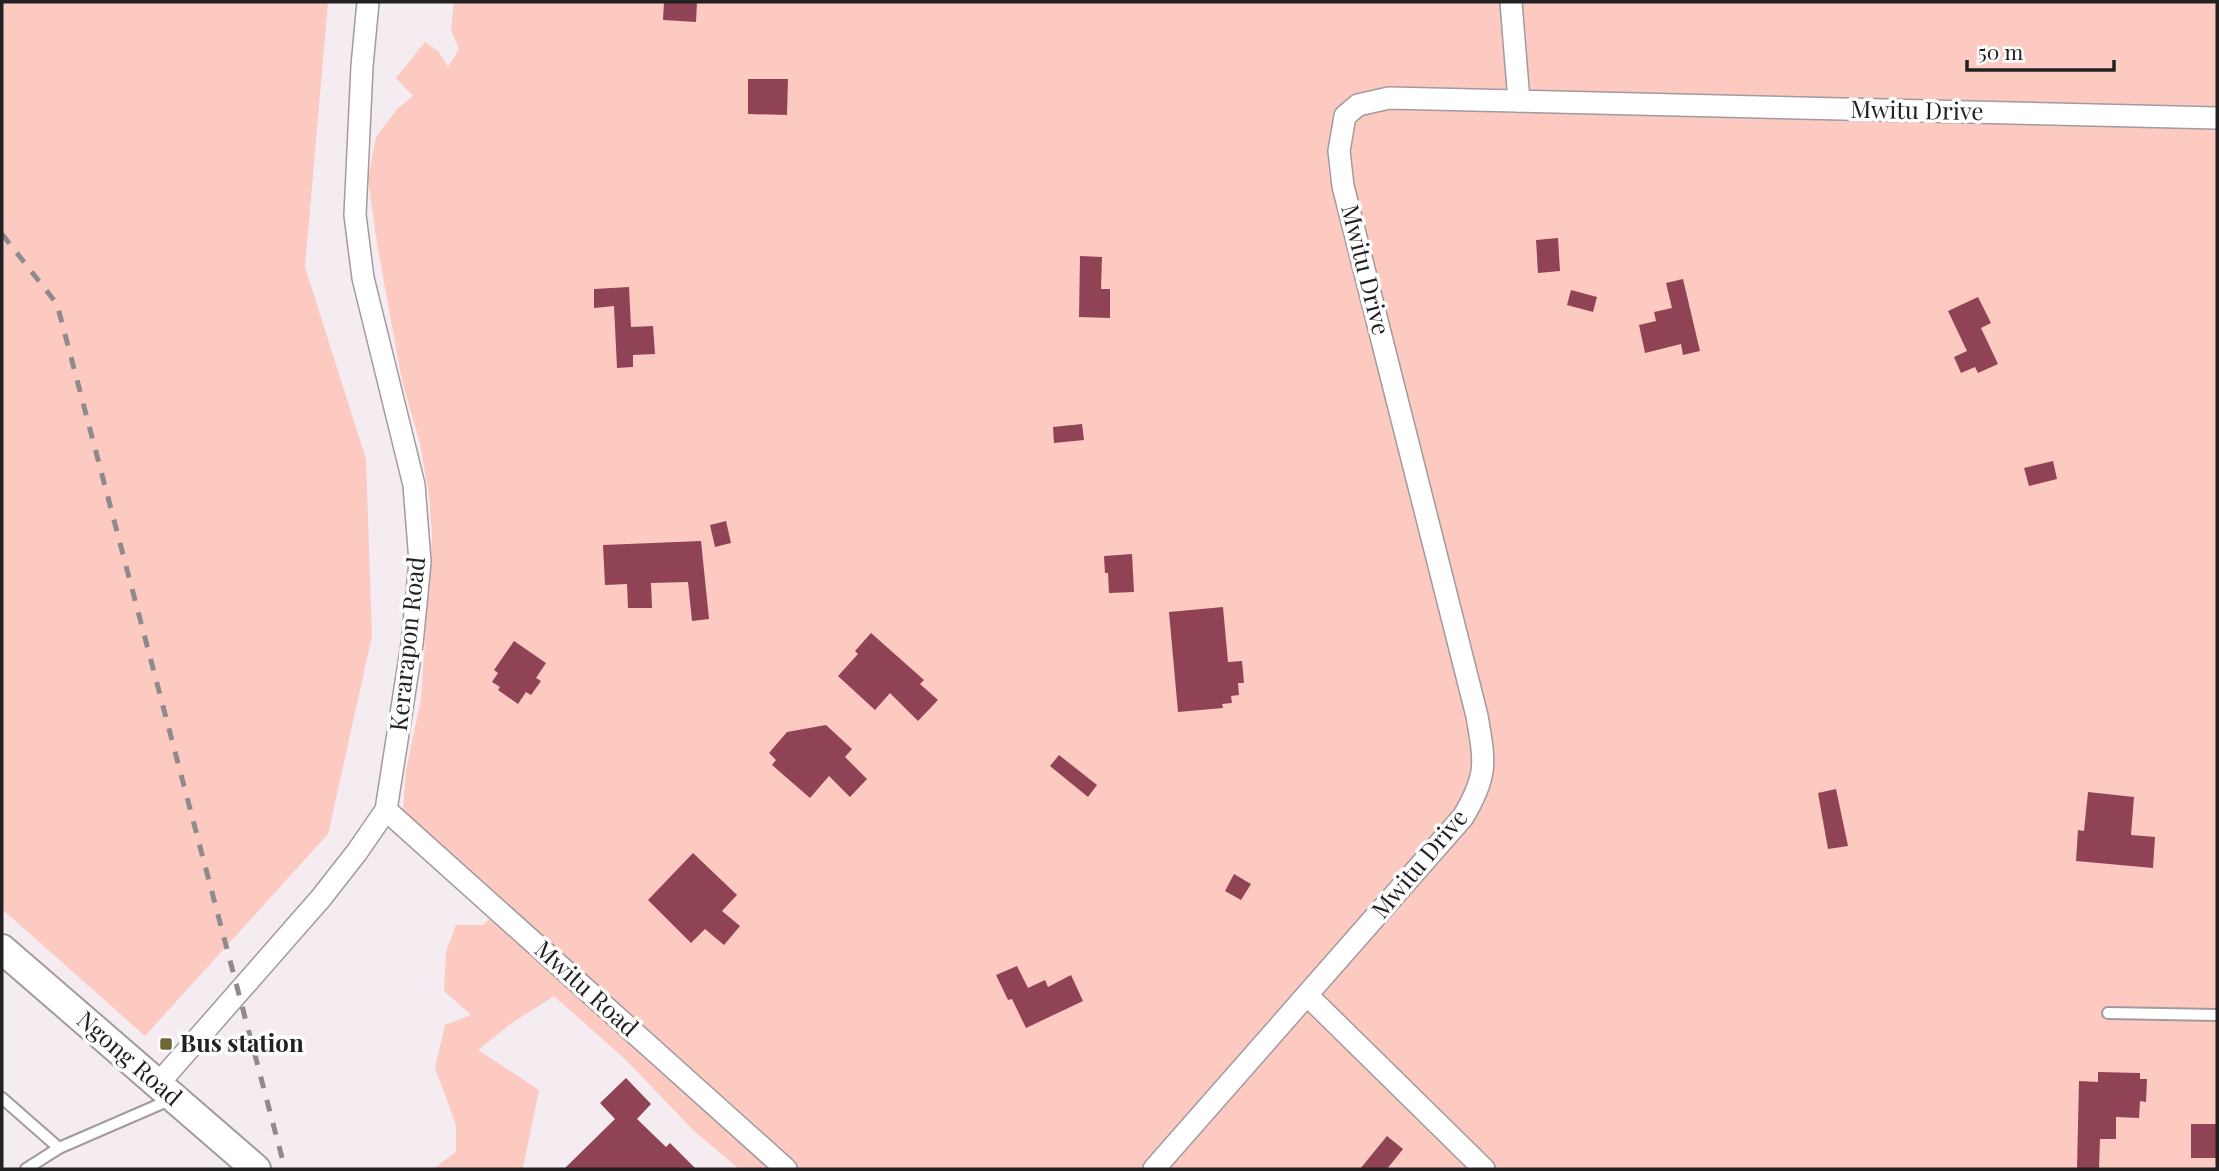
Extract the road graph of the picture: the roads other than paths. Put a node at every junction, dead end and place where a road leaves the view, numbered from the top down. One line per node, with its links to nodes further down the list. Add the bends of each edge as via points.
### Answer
1 (368, 2): 5 (street, Kerarapon Road, via 355,215 363,278 414,485 420,562)
2 (1511, 2): 3 (street)
3 (1519, 101): 4 (street, Mwitu Drive); 7 (street, Mwitu Drive, via 1389,98 1358,105 1345,116 1339,151 1343,186 1484,757 1479,790 1462,817)
4 (2217, 118)
5 (386, 810): 10 (street, Kerarapon Road); 15 (street, Mwitu Road)
6 (2, 950): 10 (main road, Ngong Road)
7 (1307, 995): 16 (street, Mwitu Drive); 17 (street)
8 (2108, 1013): 9 (lane)
9 (2217, 1015)
10 (166, 1091): 12 (lane); 14 (main road, Ngong Road)
11 (2, 1098): 12 (lane)
12 (58, 1149): 13 (lane)
13 (26, 1169)
14 (256, 1169)
15 (786, 1169)
16 (1154, 1169)
17 (1484, 1169)

